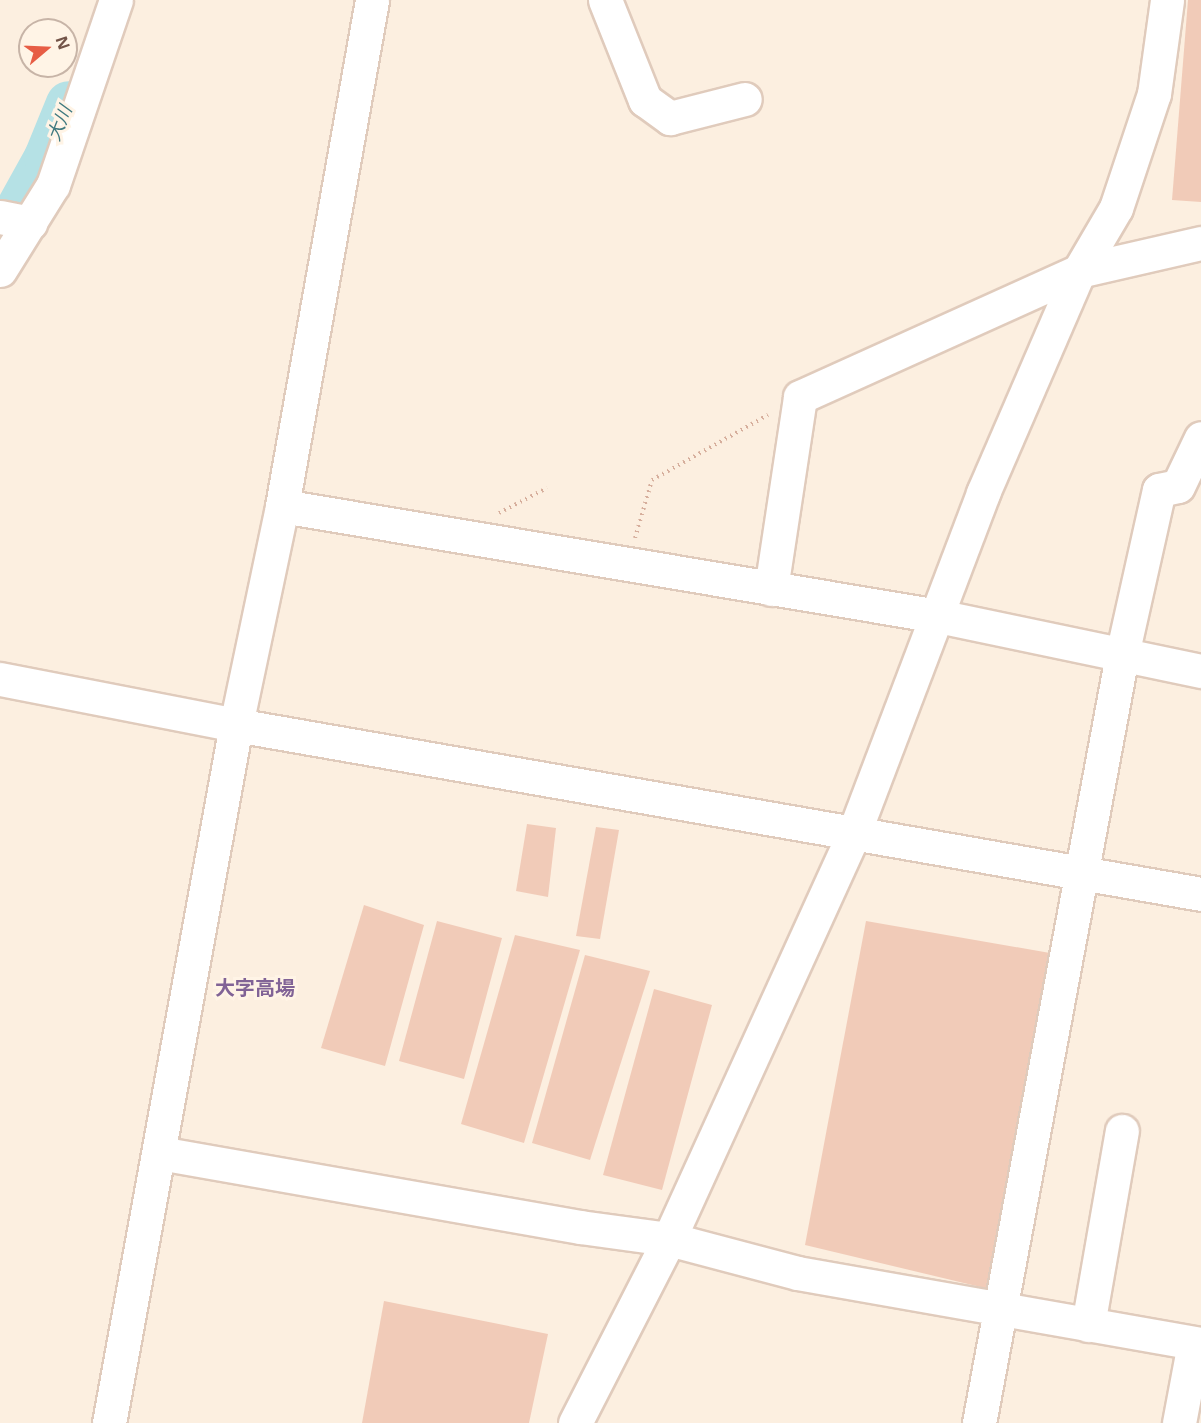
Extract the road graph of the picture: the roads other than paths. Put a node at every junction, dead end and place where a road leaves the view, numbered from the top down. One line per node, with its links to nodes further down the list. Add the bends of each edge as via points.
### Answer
1 (116, 0): 6 (street, via 94,75 53,186)
2 (372, 0): 11 (street)
3 (605, 0): 5 (street, via 645,100 669,118)
4 (1167, 0): 9 (street, via 1154,94 1116,208)
5 (745, 99)
6 (15, 220): 8 (street)
7 (1201, 243): 9 (street)
8 (0, 270)
9 (1078, 271): 12 (street, via 800,397); 13 (street, via 983,493)
10 (1201, 438): 14 (street, via 1178,486 1159,490)
11 (282, 506): 12 (street); 17 (street)
12 (771, 590): 13 (street)
13 (938, 616): 14 (street); 18 (street)
14 (1122, 655): 15 (street); 19 (street)
15 (1201, 671)
16 (0, 680): 17 (street)
17 (236, 725): 18 (street); 22 (street)
18 (854, 833): 19 (street); 23 (street)
19 (1085, 874): 20 (street); 24 (street)
20 (1201, 894)
21 (1122, 1131): 25 (street)
22 (160, 1153): 23 (street); 27 (street)
23 (669, 1239): 24 (street, via 798,1273); 28 (street)
24 (1000, 1310): 25 (street); 29 (street)
25 (1088, 1325): 26 (street)
26 (1198, 1344): 30 (street)
27 (109, 1423)
28 (575, 1423)
29 (979, 1423)
30 (1179, 1423)

